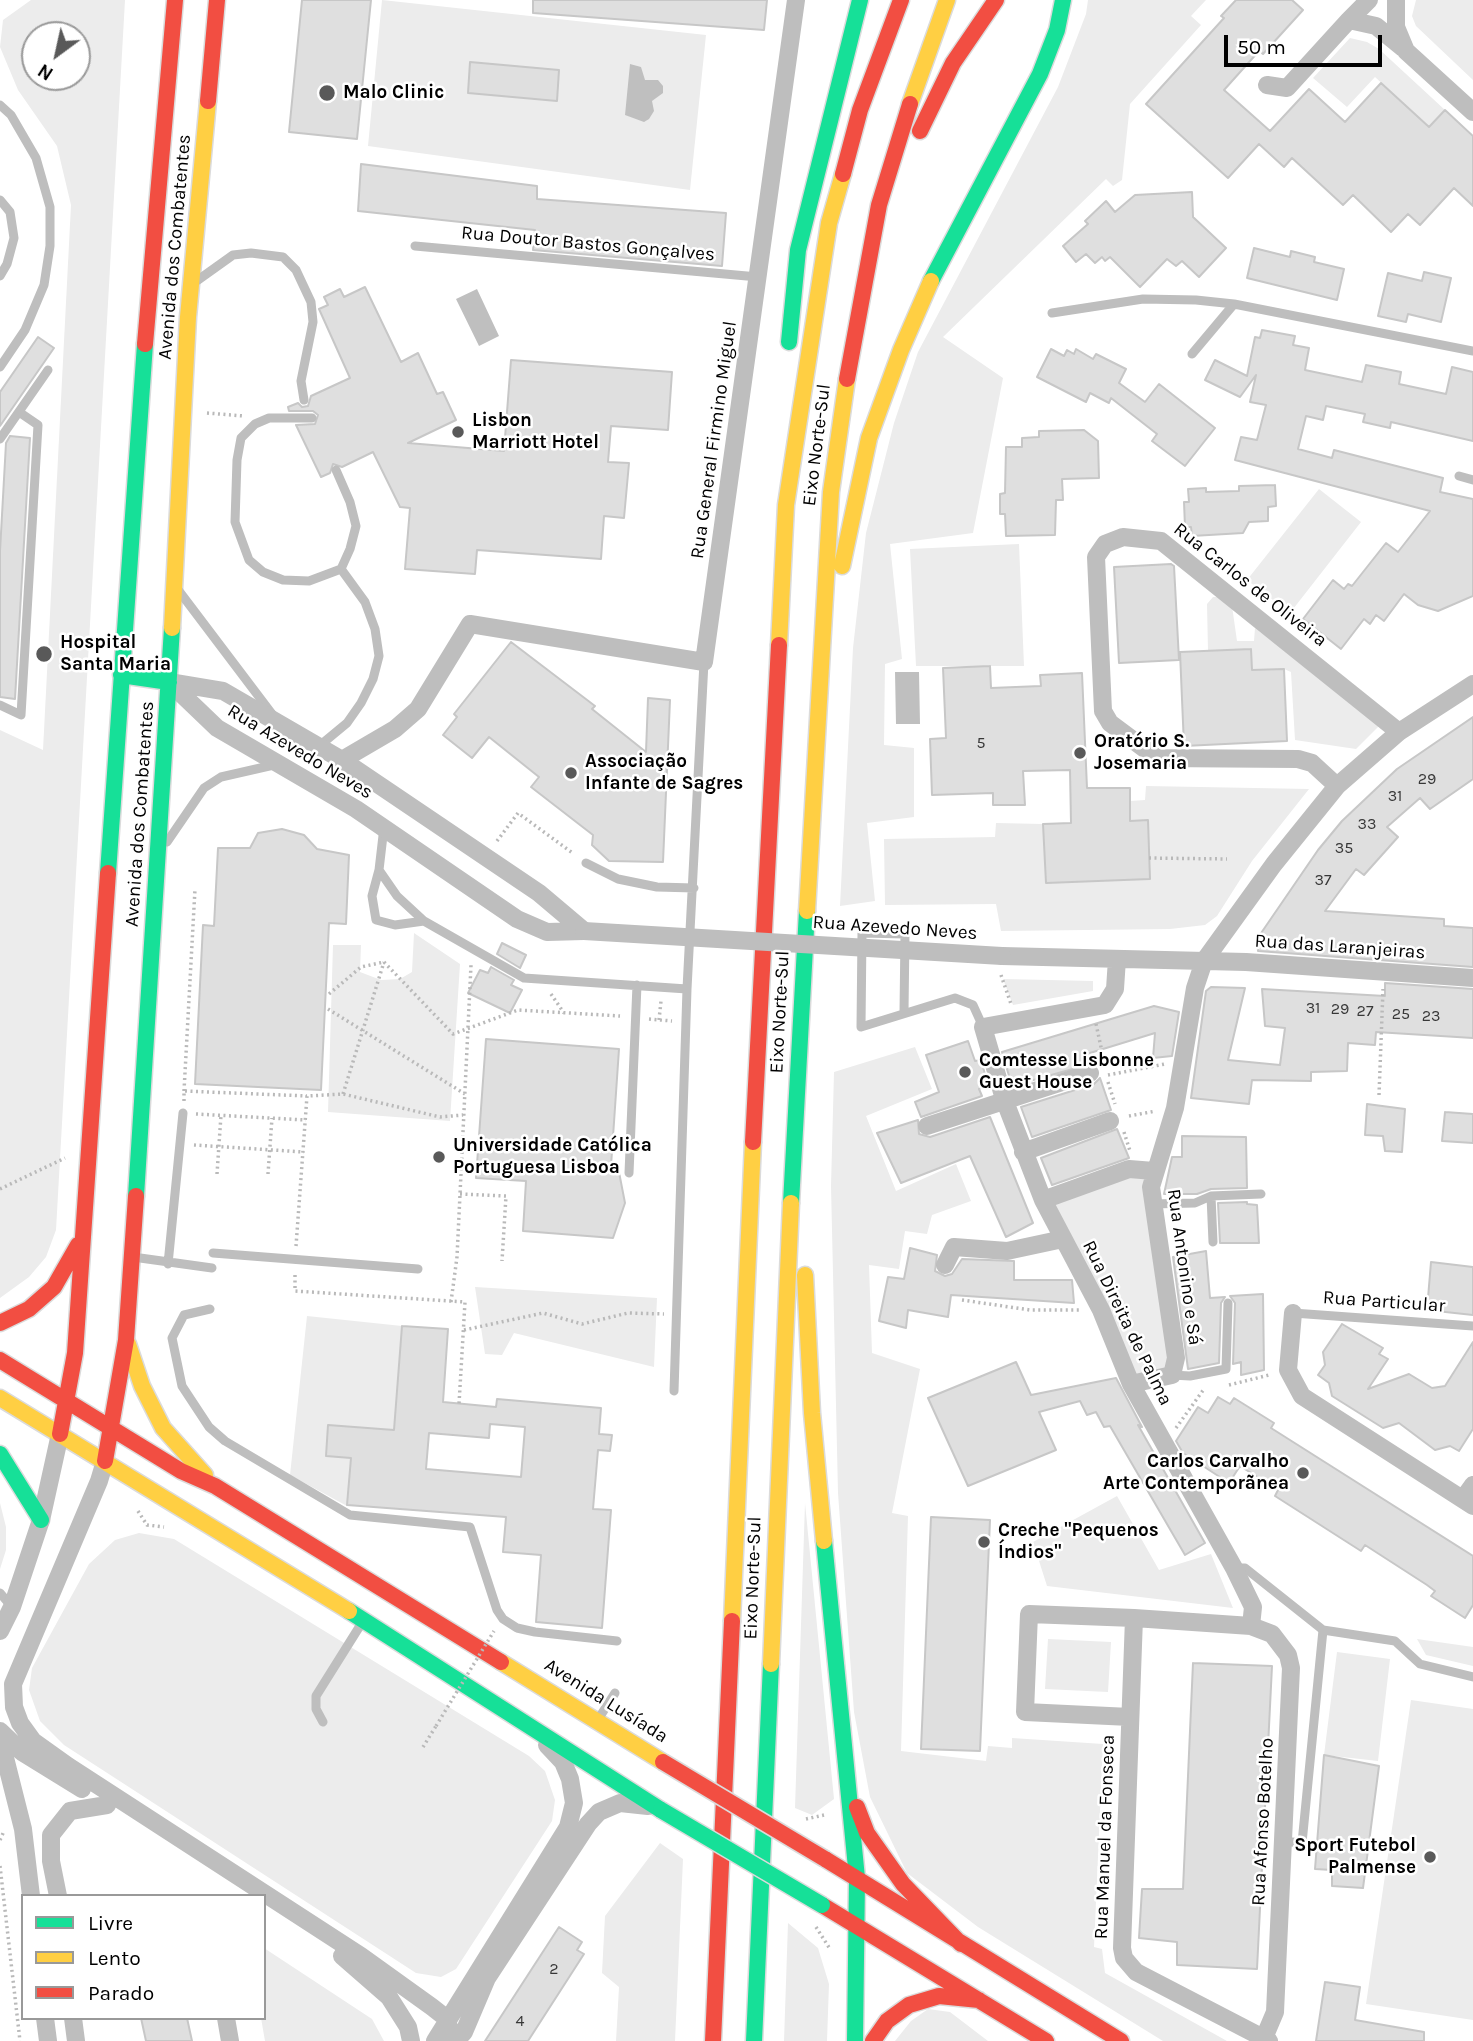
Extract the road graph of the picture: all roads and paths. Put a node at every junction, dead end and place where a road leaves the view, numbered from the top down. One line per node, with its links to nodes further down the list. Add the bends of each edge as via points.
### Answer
1 (175, 0): 43 (main road, Avenida dos Combatentes)
2 (216, 0): 20 (main road, Avenida dos Combatentes)
3 (796, 0): 19 (street, Rua General Firmino Miguel)
4 (860, 0): 26 (main road, via 798,250)
5 (901, 0): 37 (main road, Eixo Norte-Sul, via 860,110 829,223)
6 (947, 0): 22 (main road, Eixo Norte-Sul, via 879,205)
7 (996, 0): 22 (main road, via 934,97)
8 (1063, 0): 44 (main road, via 1040,74 943,254 887,385 869,438)
9 (1369, 0): 11 (street)
10 (1396, 0): 12 (street, via 1396,27)
11 (1349, 20): 12 (street, via 1376,26); 13 (street, via 1287,88)
12 (1406, 51): 15 (street)
13 (1267, 85)
14 (0, 104): 27 (lane, via 36,158 50,207 50,246 44,285 25,330)
15 (1473, 112)
16 (0, 200): 18 (lane, via 10,212 14,238)
17 (415, 246): 19 (lane, Rua Doutor Bastos Gonçalves)
18 (0, 276)
19 (758, 277): 42 (street, Rua General Firmino Miguel)
20 (191, 285): 30 (lane, via 233,256 284,257 296,270 311,302 313,322 301,381); 31 (main road, Avenida dos Combatentes)
21 (1234, 304): 23 (lane, via 1143,299); 24 (lane); 25 (lane)
22 (858, 311): 44 (main road, Eixo Norte-Sul, via 831,492)
23 (1052, 313)
24 (1473, 351)
25 (1192, 354)
26 (788, 358)
27 (0, 367)
28 (48, 370): 32 (lane)
29 (788, 386): 37 (main road)
30 (304, 400)
31 (184, 411): 33 (path); 41 (main road, Avenida dos Combatentes)
32 (19, 412): 35 (lane); 47 (lane, via 38,425 21,715)
33 (269, 418): 34 (lane); 40 (lane, via 241,438 234,522 241,545 263,572 283,580 309,582)
34 (312, 418)
35 (0, 439)
36 (336, 470): 40 (lane, via 356,526)
37 (790, 470): 214 (main road, Eixo Norte-Sul, via 758,1034)
38 (1459, 477): 39 (lane)
39 (1473, 480)
40 (341, 569): 50 (lane, via 365,602 379,656 361,704 347,723)
41 (175, 585): 45 (main road, Avenida dos Combatentes); 48 (lane)
42 (704, 662): 51 (street, Rua Azevedo Neves, via 470,624 418,709 395,729); 61 (lane, Rua General Firmino Miguel)
43 (121, 675): 45 (main road); 102 (main road, Avenida dos Combatentes)
44 (819, 677): 89 (main road, Eixo Norte-Sul)
45 (169, 682): 48 (street, Rua Azevedo Neves, via 223,691); 52 (street, Rua Azevedo Neves, via 217,728); 55 (main road, Avenida dos Combatentes)
46 (1473, 684): 49 (street, Rua Antonino e Sá)
47 (0, 705)
48 (279, 724): 50 (street, Rua Azevedo Neves)
49 (1399, 732): 53 (street, Rua Antonino e Sá); 53 (street, Rua Carlos de Oliveira, via 1161,541 1116,538 1105,544 1096,557 1106,719 1157,758 1298,759 1312,763)
50 (318, 747): 51 (street, Rua Azevedo Neves)
51 (342, 760): 56 (street, Rua Azevedo Neves)
52 (282, 764): 54 (street, Rua Azevedo Neves); 55 (lane, via 221,777 204,788)
53 (1337, 786): 67 (street, Rua Antonino e Sá)
54 (384, 828): 60 (lane); 64 (street, Rua Azevedo Neves, via 517,919 547,932)
55 (159, 855): 121 (main road, Avenida dos Combatentes)
56 (485, 857): 59 (path, via 518,813); 64 (street, Rua Azevedo Neves, via 554,904)
57 (1149, 858): 58 (path)
58 (1227, 859)
59 (586, 863): 61 (lane, via 618,879)
60 (379, 870): 63 (lane, via 397,896); 63 (lane, via 372,896 376,920 396,925)
61 (694, 888): 74 (lane, Rua General Firmino Miguel)
62 (195, 889): 86 (path)
63 (424, 921): 65 (lane)
64 (584, 931): 66 (street, Rua Azevedo Neves, bridge)
65 (472, 949): 72 (lane, via 524,978); 83 (path)
66 (1117, 959): 67 (street, Rua Azevedo Neves); 77 (street, via 1112,997)
67 (1204, 961): 69 (street, Rua das Laranjeiras); 84 (street, Rua Antonino e Sá)
68 (384, 962): 75 (path, via 361,967); 82 (path); 83 (path, via 453,1034)
69 (1384, 971): 71 (street, Rua das Laranjeiras); 90 (path)
70 (1001, 978): 73 (path)
71 (1473, 978)
72 (637, 985): 74 (lane); 79 (lane)
73 (1004, 988)
74 (687, 989): 80 (lane, Rua General Firmino Miguel)
75 (329, 994)
76 (328, 1009): 82 (path)
77 (1092, 1010): 81 (street); 85 (path, via 1104,1054)
78 (904, 1012): 78 (lane, via 861,1027 862,933 905,934); 81 (lane, via 961,998 978,1011)
79 (636, 1017): 80 (path); 83 (path, via 518,1010); 108 (lane)
80 (686, 1023): 135 (lane, Rua General Firmino Miguel)
81 (983, 1027): 92 (street, Rua Direita de Palma)
82 (362, 1028): 87 (path); 88 (path)
83 (468, 1028): 88 (path)
84 (1182, 1061): 85 (path); 93 (street, Rua Antonino e Sá)
85 (1100, 1073): 92 (street)
86 (184, 1091): 91 (path); 94 (path)
87 (343, 1094): 91 (path); 96 (path, via 440,1116)
88 (465, 1094): 96 (path)
89 (796, 1095): 182 (main road, via 812,1413); 215 (main road, Eixo Norte-Sul)
90 (1379, 1095)
91 (307, 1096): 99 (path)
92 (1004, 1099): 100 (street); 106 (street, Rua Direita de Palma)
93 (1175, 1108): 98 (path); 107 (street, Rua Antonino e Sá)
94 (183, 1113): 95 (path); 101 (lane)
95 (221, 1115): 97 (path); 103 (path)
96 (463, 1115): 112 (path)
97 (272, 1118): 99 (path); 104 (path)
98 (1115, 1120): 106 (street)
99 (306, 1121): 105 (path)
100 (927, 1126)
101 (180, 1144): 103 (path); 124 (lane)
102 (89, 1147): 111 (path); 117 (main road, Avenida dos Combatentes)
103 (219, 1147): 104 (path); 109 (path)
104 (270, 1150): 105 (path); 110 (path)
105 (304, 1152): 122 (path)
106 (1023, 1152): 115 (street, Rua Direita de Palma)
107 (1154, 1171): 115 (street, via 1129,1169); 116 (street, Rua Antonino e Sá)
108 (629, 1173)
109 (217, 1174)
110 (268, 1174)
111 (0, 1189)
112 (460, 1194): 123 (path, via 506,1196); 130 (path)
113 (1261, 1194): 114 (lane)
114 (1211, 1196): 116 (lane, via 1195,1203); 119 (lane)
115 (1043, 1200): 118 (street, Rua Direita de Palma)
116 (1151, 1204): 142 (street, Rua Antonino e Sá, via 1175,1350)
117 (82, 1237): 136 (main road, via 54,1287 29,1308); 148 (main road, Avenida dos Combatentes, via 75,1353)
118 (1063, 1239): 125 (street, via 1007,1251 954,1247); 133 (street, Rua Direita de Palma)
119 (1213, 1241)
120 (213, 1253): 122 (lane)
121 (131, 1257): 124 (lane); 139 (main road, Avenida dos Combatentes)
122 (295, 1259): 127 (lane)
123 (502, 1261)
124 (168, 1264): 126 (lane)
125 (945, 1265)
126 (212, 1268)
127 (418, 1269)
128 (295, 1291): 130 (path)
129 (962, 1300): 133 (path, via 1030,1310)
130 (451, 1302): 138 (path, via 466,1303)
131 (1228, 1303): 142 (lane, via 1226,1370)
132 (210, 1309): 169 (lane, via 184,1315 172,1338 182,1386 209,1427 225,1441 350,1515 470,1527 503,1619 535,1632)
133 (1101, 1310): 143 (street, Rua Direita de Palma)
134 (1293, 1313): 137 (lane, Rua Particular); 141 (street)
135 (676, 1314): 138 (path, via 628,1313 582,1324 543,1313); 146 (lane, Rua General Firmino Miguel)
136 (0, 1323)
137 (1473, 1326)
138 (464, 1330): 149 (path)
139 (126, 1340): 150 (main road, Avenida dos Combatentes); 155 (main road, via 163,1428)
140 (0, 1360): 148 (main road, Avenida Lusíada)
141 (1288, 1370): 144 (path); 156 (street, via 1302,1396)
142 (1172, 1375): 143 (street)
143 (1131, 1384): 152 (street, Rua Direita de Palma)
144 (1222, 1386)
145 (1212, 1388): 152 (path, via 1202,1390 1175,1429)
146 (674, 1391)
147 (0, 1398): 151 (main road)
148 (67, 1401): 150 (main road, Avenida Lusíada); 151 (main road, Avenida dos Combatentes)
149 (459, 1404)
150 (110, 1427): 154 (main road, Avenida dos Combatentes); 155 (main road, Avenida Lusíada, via 181,1471)
151 (60, 1434): 154 (main road); 158 (street)
152 (1159, 1437): 160 (street, Rua Direita de Palma)
153 (0, 1454): 158 (main road)
154 (104, 1461): 164 (main road); 194 (street, via 13,1684 14,1707 33,1741)
155 (215, 1486): 175 (main road, Avenida Lusíada)
156 (1470, 1497)
157 (135, 1506): 159 (path, via 148,1525)
158 (41, 1520): 162 (street)
159 (174, 1532)
160 (1234, 1568): 165 (street, Rua Direita de Palma, via 1253,1607); 166 (lane, via 1245,1568)
161 (0, 1593): 162 (lane)
162 (12, 1608): 168 (street)
163 (1134, 1619): 165 (street, Rua Manuel da Fonseca); 174 (street, Rua Manuel da Fonseca); 174 (street, Rua Manuel da Fonseca, via 1029,1614 1025,1699 1025,1712)
164 (364, 1620): 176 (lane, via 316,1696); 177 (main road)
165 (1251, 1626): 188 (street, Rua Afonso Botelho, via 1282,1643 1291,1668)
166 (1323, 1630): 170 (lane, via 1395,1641 1420,1664); 188 (lane, via 1303,1843)
167 (494, 1631): 180 (path, bridge)
168 (0, 1632)
169 (617, 1641)
170 (1473, 1677)
171 (615, 1693): 175 (lane)
172 (442, 1694): 173 (path)
173 (454, 1701)
174 (1130, 1717): 205 (street, Rua Manuel da Fonseca, via 1124,1958 1136,1972)
175 (598, 1720): 190 (main road, Avenida Lusíada, bridge)
176 (323, 1722)
177 (533, 1730): 185 (main road); 200 (street, via 567,1770 573,1790 572,1815 560,1841)
178 (0, 1731): 184 (street, via 22,1752)
179 (0, 1738): 183 (street)
180 (424, 1747)
181 (0, 1778): 183 (street)
182 (848, 1787): 190 (main road); 198 (main road, via 867,1833 903,1884)
183 (14, 1790): 191 (street)
184 (107, 1805): 192 (street, via 70,1811 51,1835); 193 (street)
185 (661, 1810): 197 (main road, bridge); 213 (street, via 620,1803 598,1812 487,1978)
186 (4, 1831): 187 (path)
187 (0, 1839)
188 (1282, 1841): 205 (street, Rua Afonso Botelho, via 1275,2012)
189 (0, 1867): 206 (path)
190 (857, 1878): 197 (main road); 198 (main road, Avenida Lusíada)
191 (31, 1894)
192 (58, 1894)
193 (245, 1894)
194 (265, 1894)
195 (266, 1894): 200 (street)
196 (266, 1907): 210 (street, via 351,1962 389,1997 408,2027)
197 (857, 1927): 199 (main road); 216 (main road)
198 (961, 1944): 220 (main road, Avenida Lusíada)
199 (979, 2000): 201 (main road); 217 (main road, via 939,1996 909,2005 887,2021)
200 (446, 2018): 211 (street); 212 (street)
201 (1009, 2018): 218 (lane); 219 (main road)
202 (45, 2020): 207 (street)
203 (73, 2020): 208 (street)
204 (226, 2020): 209 (street)
205 (1266, 2040)
206 (20, 2041)
207 (48, 2041)
208 (76, 2041)
209 (230, 2041)
210 (411, 2041)
211 (435, 2041)
212 (448, 2041)
213 (456, 2041)
214 (713, 2041)
215 (754, 2041)
216 (855, 2041)
217 (873, 2041)
218 (1019, 2041)
219 (1045, 2041)
220 (1121, 2041)

